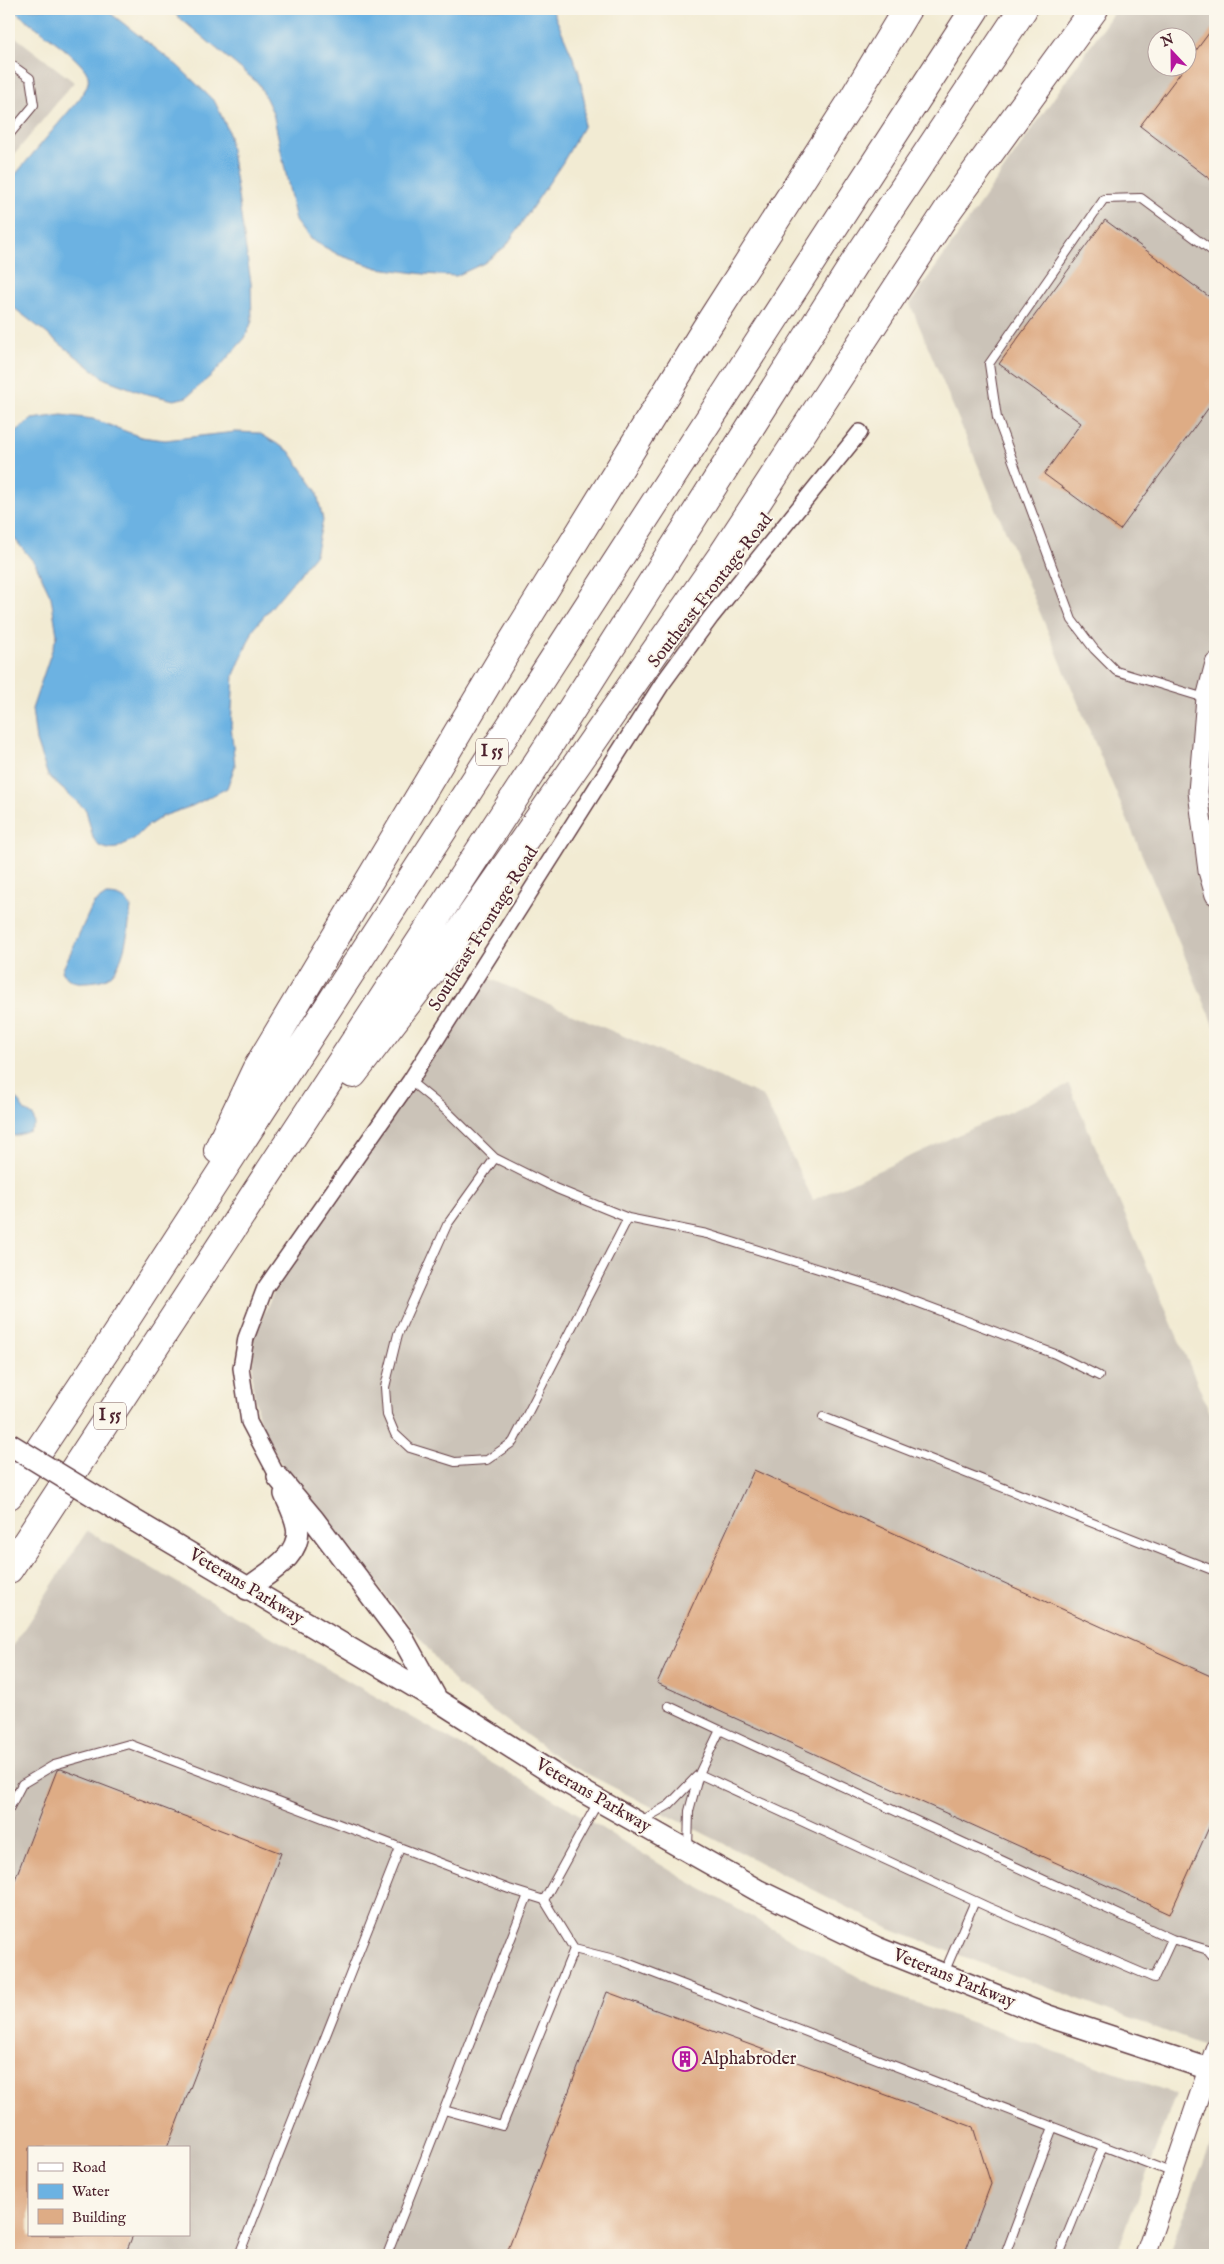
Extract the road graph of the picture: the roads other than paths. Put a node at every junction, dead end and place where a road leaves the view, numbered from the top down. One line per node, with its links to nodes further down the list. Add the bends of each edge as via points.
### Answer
1 (907, 9): 15 (highway, via 500,662 256,1070)
2 (975, 9): 15 (highway, I 55)
3 (1023, 9): 16 (highway, I 55, via 855,262 543,754)
4 (1094, 9): 16 (highway, via 948,210 723,554 444,954)
5 (9, 62): 6 (lane, via 30,78 34,104)
6 (9, 135)
7 (1215, 253): 10 (lane, via 1141,198 1104,199 989,364 997,418 1072,620 1116,671)
8 (860, 432): 12 (street, Southeast Frontage Road, via 711,617 662,684)
9 (1215, 663): 10 (street)
10 (1211, 698): 11 (street, via 1198,792 1208,871)
11 (1215, 894)
12 (410, 1081): 13 (lane, via 448,1112); 20 (street, Southeast Frontage Road, via 265,1288 246,1338 241,1368 249,1422)
13 (495, 1158): 14 (lane, via 557,1190); 14 (lane, via 447,1225 398,1334 385,1387 387,1415 395,1434 410,1448 455,1462 479,1461 487,1460 513,1442)
14 (628, 1218): 17 (lane, via 707,1234 880,1288 1055,1354)
15 (174, 1244): 21 (highway, I 55)
16 (210, 1263): 22 (highway, I 55)
17 (1099, 1376)
18 (823, 1417): 23 (lane)
19 (9, 1444): 24 (main road, Veterans Parkway, bridge)
20 (278, 1477): 24 (main road, via 297,1526 295,1546 290,1555); 25 (main road, via 402,1637)
21 (9, 1495)
22 (9, 1568)
23 (1215, 1572)
24 (247, 1589): 25 (main road, Veterans Parkway)
25 (437, 1700): 29 (main road, Veterans Parkway)
26 (669, 1706): 27 (lane)
27 (720, 1730): 28 (lane); 37 (lane)
28 (699, 1774): 31 (lane, via 670,1805); 33 (lane, via 689,1812); 36 (lane)
29 (599, 1800): 31 (main road, Veterans Parkway); 35 (lane)
30 (9, 1809): 32 (lane, via 22,1784 54,1765 129,1744)
31 (638, 1822): 33 (main road, Veterans Parkway)
32 (400, 1848): 34 (lane); 48 (lane)
33 (688, 1851): 41 (main road, Veterans Parkway, via 758,1890 877,1948)
34 (528, 1895): 35 (lane); 44 (lane)
35 (544, 1900): 38 (lane)
36 (975, 1901): 37 (lane, via 1154,1978); 41 (lane)
37 (1172, 1939): 39 (lane)
38 (574, 1949): 44 (lane, via 502,2126); 45 (lane, via 622,1961)
39 (1211, 1950): 40 (lane)
40 (1215, 1958)
41 (944, 1974): 43 (main road, Veterans Parkway, via 1048,2016)
42 (1215, 2049): 43 (street)
43 (1212, 2070): 47 (street)
44 (444, 2110): 49 (lane)
45 (1053, 2127): 46 (lane); 50 (lane)
46 (1103, 2146): 47 (lane); 51 (lane)
47 (1173, 2173): 52 (street)
48 (239, 2255)
49 (387, 2255)
50 (1006, 2255)
51 (1059, 2255)
52 (1145, 2255)

